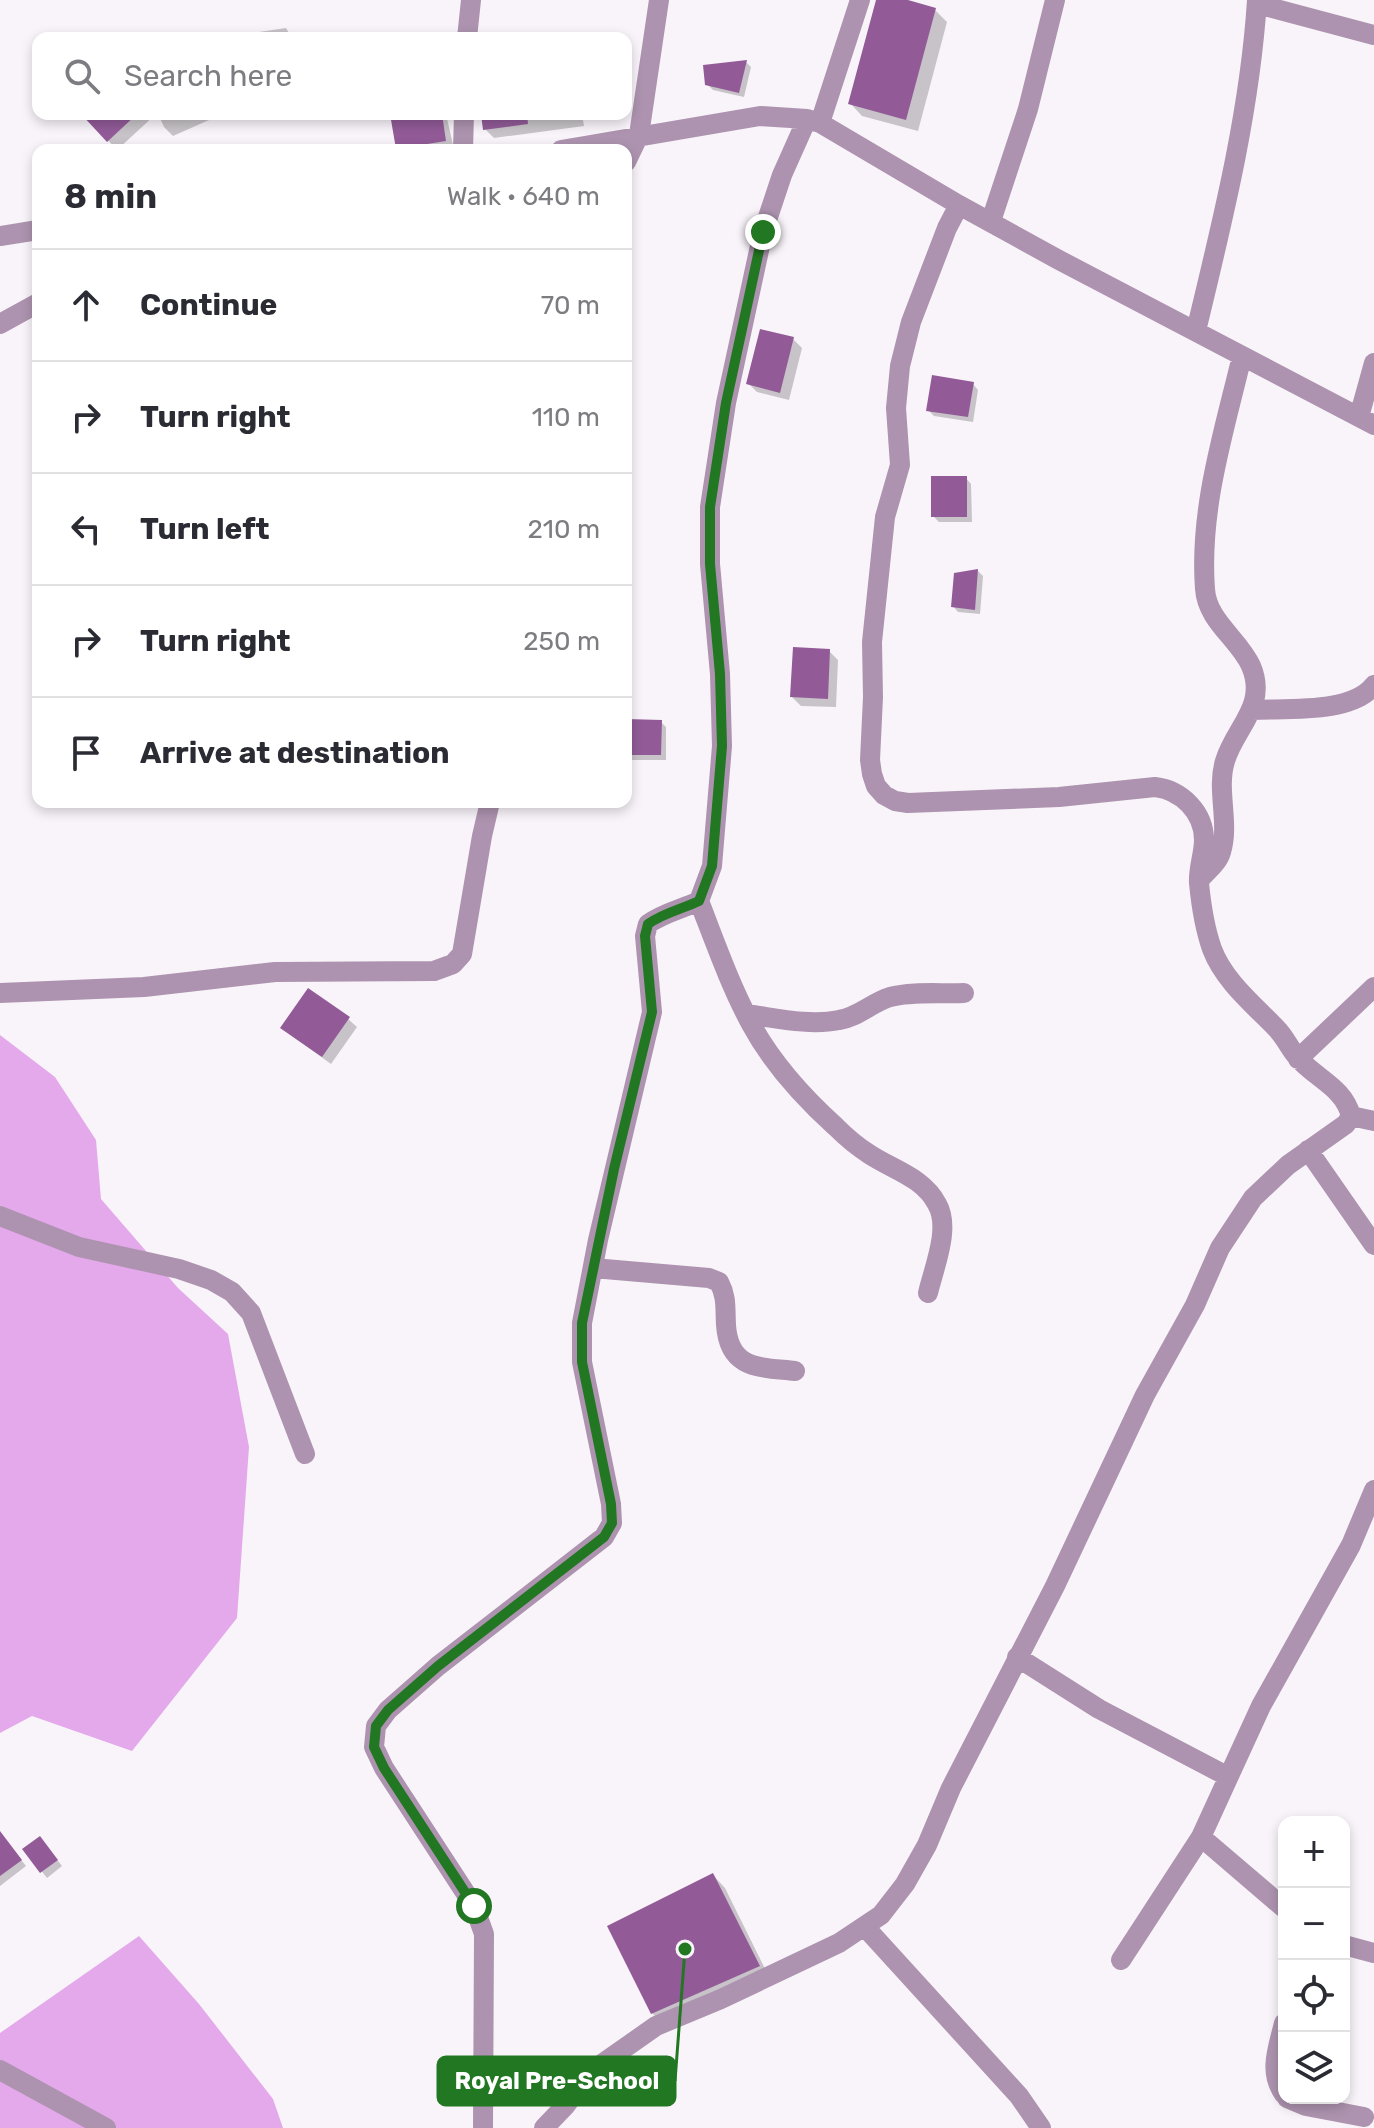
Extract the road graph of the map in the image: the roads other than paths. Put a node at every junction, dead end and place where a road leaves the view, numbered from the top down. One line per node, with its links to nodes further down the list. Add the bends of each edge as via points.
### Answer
1 (471, 0): 6 (street)
2 (659, 0): 10 (street)
3 (860, 0): 9 (street)
4 (1055, 0): 15 (street, via 1028,109)
5 (1257, 2): 7 (street); 20 (street, via 1226,203)
6 (468, 32)
7 (1374, 35)
8 (464, 120): 11 (street)
9 (814, 121): 10 (street, via 760,116); 14 (street); 28 (street, via 782,175 760,245 710,507 722,746 712,866)
10 (639, 135): 12 (street); 13 (street)
11 (463, 144)
12 (592, 144)
13 (632, 150)
14 (959, 205): 15 (street); 27 (street, via 911,322 900,366 900,465 885,517 872,642 870,760 876,786 895,801 946,804 1169,789 1199,821 1204,839)
15 (991, 221): 20 (street)
16 (32, 231): 17 (street)
17 (0, 236)
18 (32, 306): 19 (street)
19 (0, 324)
20 (1196, 331): 21 (street)
21 (1242, 356): 23 (street); 25 (street, via 1208,495 1205,591 1210,610 1251,667 1256,687)
22 (1374, 363): 23 (street)
23 (1366, 421)
24 (1374, 685): 25 (street, via 1355,701 1337,705)
25 (1252, 710): 27 (street, via 1225,759 1221,854)
26 (489, 808): 30 (street, via 462,954 453,964 434,971 275,972 144,987)
27 (1199, 880): 33 (street, via 1212,949 1222,968)
28 (699, 901): 32 (street); 39 (street, via 648,924 652,1012)
29 (1374, 987): 33 (street)
30 (0, 993)
31 (964, 993): 32 (street, via 893,996 836,1021)
32 (746, 1014): 40 (street, via 787,1078 837,1128 926,1188 938,1205 944,1222)
33 (1298, 1059): 34 (street, via 1340,1093)
34 (1351, 1116): 35 (street); 36 (street)
35 (1374, 1121)
36 (1308, 1150): 38 (street); 44 (street, via 1253,1198 1220,1248)
37 (0, 1216): 42 (street, via 79,1247 179,1269 232,1292 251,1313)
38 (1374, 1245)
39 (593, 1268): 41 (street, via 719,1282 726,1296 726,1328 739,1358 749,1366); 58 (street, via 582,1323 582,1362 612,1523 604,1537 438,1666 376,1726 374,1747 384,1768 474,1906 484,1934)
40 (928, 1293)
41 (795, 1371)
42 (305, 1454)
43 (1374, 1490): 45 (street, via 1351,1545)
44 (1017, 1657): 45 (street, via 1099,1709); 48 (street, via 927,1845 905,1884)
45 (1227, 1776): 46 (street)
46 (1201, 1837): 47 (street); 51 (street)
47 (1278, 1903)
48 (865, 1927): 59 (street, via 656,2026 589,2073); 60 (street, via 1019,2096)
49 (1350, 1947): 50 (street)
50 (1374, 1953)
51 (1121, 1960)
52 (1278, 2053): 54 (street)
53 (0, 2070): 57 (street)
54 (1278, 2084)
55 (1302, 2104): 56 (street)
56 (1364, 2117)
57 (106, 2128)
58 (483, 2128)
59 (544, 2128)
60 (1041, 2128)

